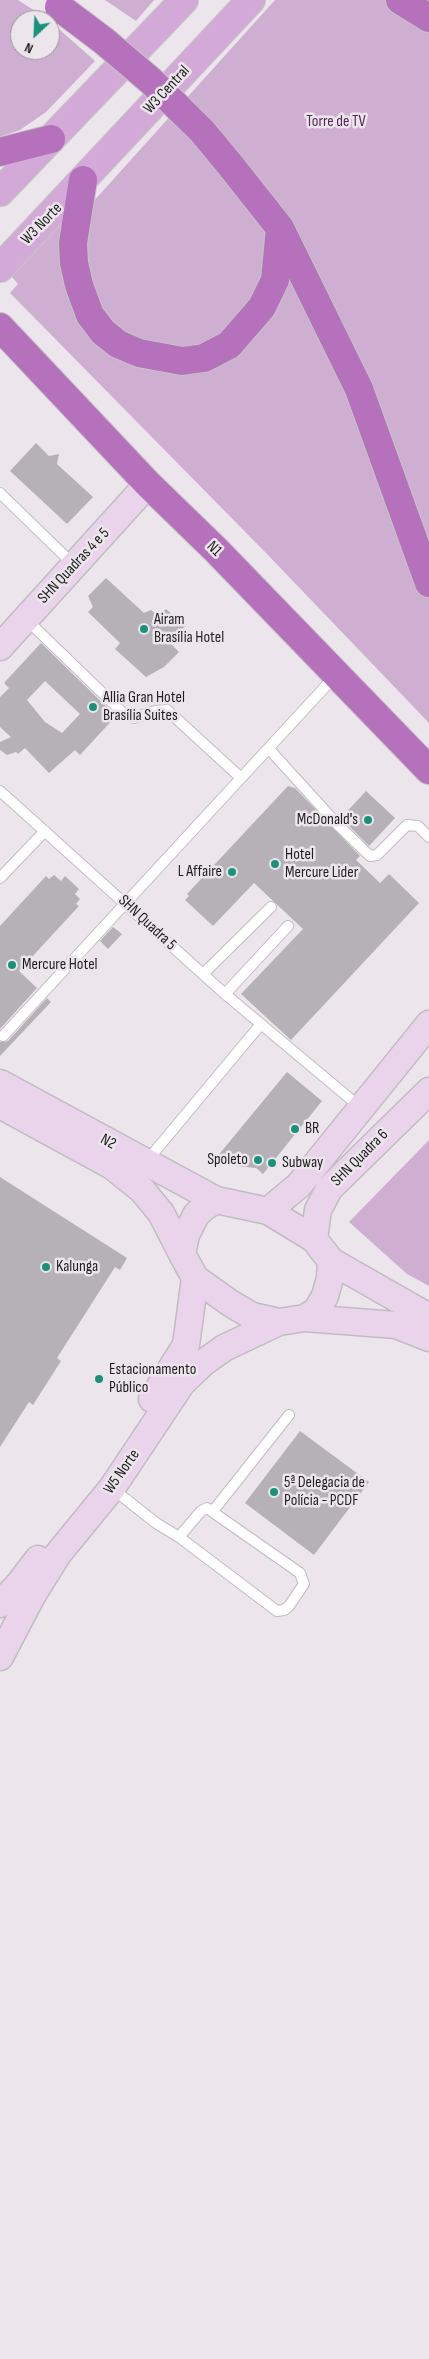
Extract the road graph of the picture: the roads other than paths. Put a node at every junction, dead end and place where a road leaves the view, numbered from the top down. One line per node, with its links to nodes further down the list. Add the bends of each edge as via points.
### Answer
1 (184, 0): 6 (main road)
2 (251, 0): 8 (main road, W3 Central)
3 (400, 0): 5 (highway)
4 (54, 3): 10 (highway, bridge, via 151,81 202,131)
5 (429, 18)
6 (51, 139): 7 (highway); 9 (main road)
7 (0, 152)
8 (83, 180): 10 (highway, via 73,243 79,285 90,315 104,332 118,344 139,353 182,362 204,358 229,344 262,307 275,280); 11 (main road, W3 Norte)
9 (0, 192)
10 (280, 228): 18 (highway, via 359,389)
11 (0, 268)
12 (0, 327): 14 (highway, N1)
13 (0, 355): 14 (highway)
14 (30, 358): 15 (highway, N1)
15 (148, 484): 17 (main road, SHN Quadras 4 e 5); 21 (highway, N1)
16 (0, 493): 17 (lane)
17 (74, 565): 19 (main road, SHN Quadras 4 e 5)
18 (429, 583)
19 (26, 618): 20 (main road, SHN Quadras 4 e 5); 24 (lane, via 122,712 134,718 167,710)
20 (0, 647)
21 (336, 674): 22 (lane); 23 (highway, N1)
22 (269, 749): 24 (lane); 27 (lane, via 370,856 377,856 407,825 418,826)
23 (429, 770)
24 (241, 778): 29 (lane)
25 (0, 791): 26 (lane, SHN Quadra 5)
26 (45, 831): 28 (lane); 29 (lane, SHN Quadra 5)
27 (429, 837)
28 (0, 878)
29 (126, 903): 32 (lane, SHN Quadra 5); 36 (lane)
30 (271, 907): 32 (lane)
31 (288, 926): 33 (lane)
32 (203, 974): 33 (lane, SHN Quadra 5)
33 (225, 994): 34 (lane, SHN Quadra 5)
34 (261, 1024): 40 (lane, SHN Quadra 5); 41 (lane)
35 (429, 1024): 40 (main road)
36 (3, 1036)
37 (0, 1083): 41 (main road, N2)
38 (429, 1091): 44 (main road, SHN Quadra 6, via 329,1189 318,1210)
39 (0, 1105): 45 (main road, N2, via 112,1166 142,1190 161,1213)
40 (361, 1108): 43 (main road, via 299,1185)
41 (146, 1163): 42 (main road, N2)
42 (216, 1200): 43 (main road); 45 (main road, via 196,1215 186,1235)
43 (268, 1211): 44 (main road)
44 (314, 1239): 46 (main road)
45 (182, 1254): 47 (main road)
46 (330, 1261): 48 (main road); 49 (main road, via 325,1296 317,1310)
47 (195, 1278): 50 (main road, via 252,1316); 56 (main road, W5 Norte, via 186,1345 111,1462 19,1584)
48 (429, 1317)
49 (304, 1318): 50 (main road); 51 (main road, via 396,1325)
50 (279, 1322): 53 (main road, W5 Norte, via 224,1348 182,1383)
51 (429, 1338)
52 (289, 1415): 54 (lane)
53 (112, 1488): 55 (lane); 57 (main road, W5 Norte, via 58,1554)
54 (213, 1511): 55 (lane, via 207,1508 201,1511); 55 (lane, via 300,1573 304,1584 284,1610 277,1611)
55 (179, 1537)
56 (0, 1604)
57 (0, 1657)

